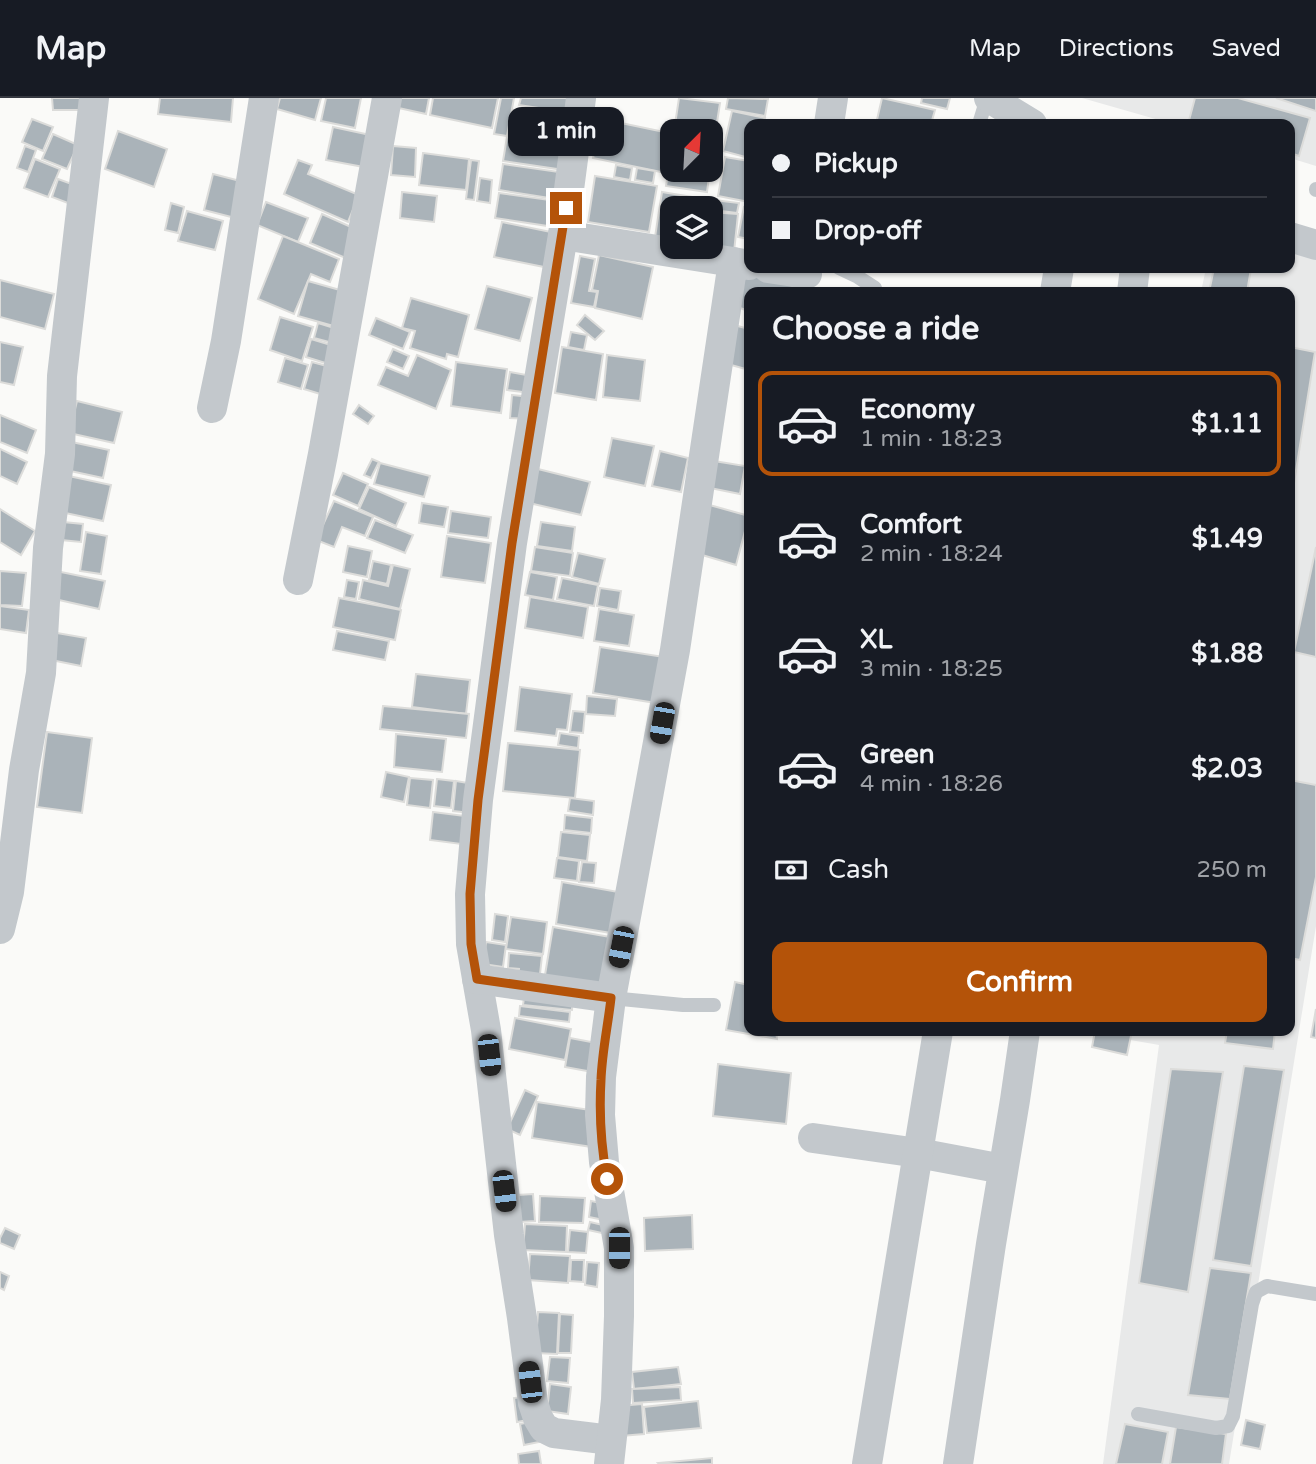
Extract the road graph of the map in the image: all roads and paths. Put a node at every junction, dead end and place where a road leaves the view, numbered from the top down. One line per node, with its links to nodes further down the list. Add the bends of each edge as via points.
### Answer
1 (94, 98): 20 (street, via 62,376 60,454 48,548 41,673)
2 (264, 98): 18 (street)
3 (387, 98): 19 (street)
4 (581, 98): 10 (street)
5 (834, 98): 7 (street)
6 (988, 98): 8 (lane); 9 (street)
7 (830, 119)
8 (981, 119)
9 (1024, 119)
10 (563, 235): 13 (street); 21 (street, via 512,543 478,800 470,894)
11 (1295, 239): 12 (street)
12 (1316, 245)
13 (741, 263): 22 (street)
14 (788, 273): 16 (street)
15 (850, 273): 17 (lane)
16 (807, 278)
17 (873, 287)
18 (212, 408)
19 (298, 580)
20 (0, 929)
21 (477, 979): 22 (street); 31 (street, via 533,1403 544,1428)
22 (611, 998): 23 (lane); 31 (street, via 600,1115 619,1248 616,1400)
23 (714, 1005)
24 (936, 1036): 27 (street)
25 (1024, 1036): 28 (street)
26 (813, 1138): 27 (street)
27 (918, 1153): 28 (street); 32 (street)
28 (1003, 1169): 33 (street)
29 (1316, 1294): 30 (lane, via 1266,1286 1256,1292 1228,1426)
30 (1139, 1414)
31 (610, 1452)
32 (867, 1464)
33 (958, 1464)

